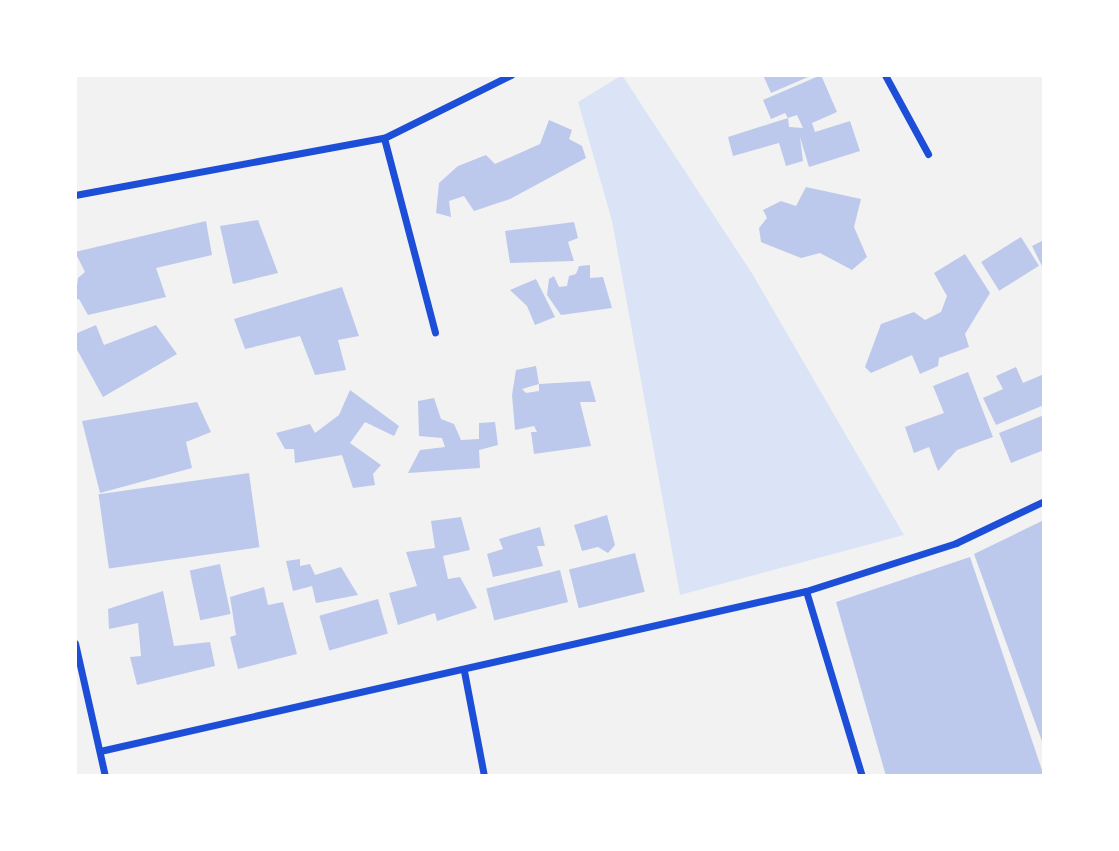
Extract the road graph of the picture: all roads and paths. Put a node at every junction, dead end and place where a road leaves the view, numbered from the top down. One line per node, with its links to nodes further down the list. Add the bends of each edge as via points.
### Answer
1 (511, 75): 3 (street)
2 (885, 75): 4 (street)
3 (384, 138): 5 (street); 6 (street)
4 (928, 154)
5 (75, 195)
6 (435, 332)
7 (1044, 501): 8 (street, via 956,543)
8 (806, 591): 10 (street); 14 (street)
9 (75, 643): 11 (street)
10 (464, 671): 11 (street); 13 (street)
11 (100, 751): 12 (street)
12 (105, 776)
13 (484, 776)
14 (862, 776)

